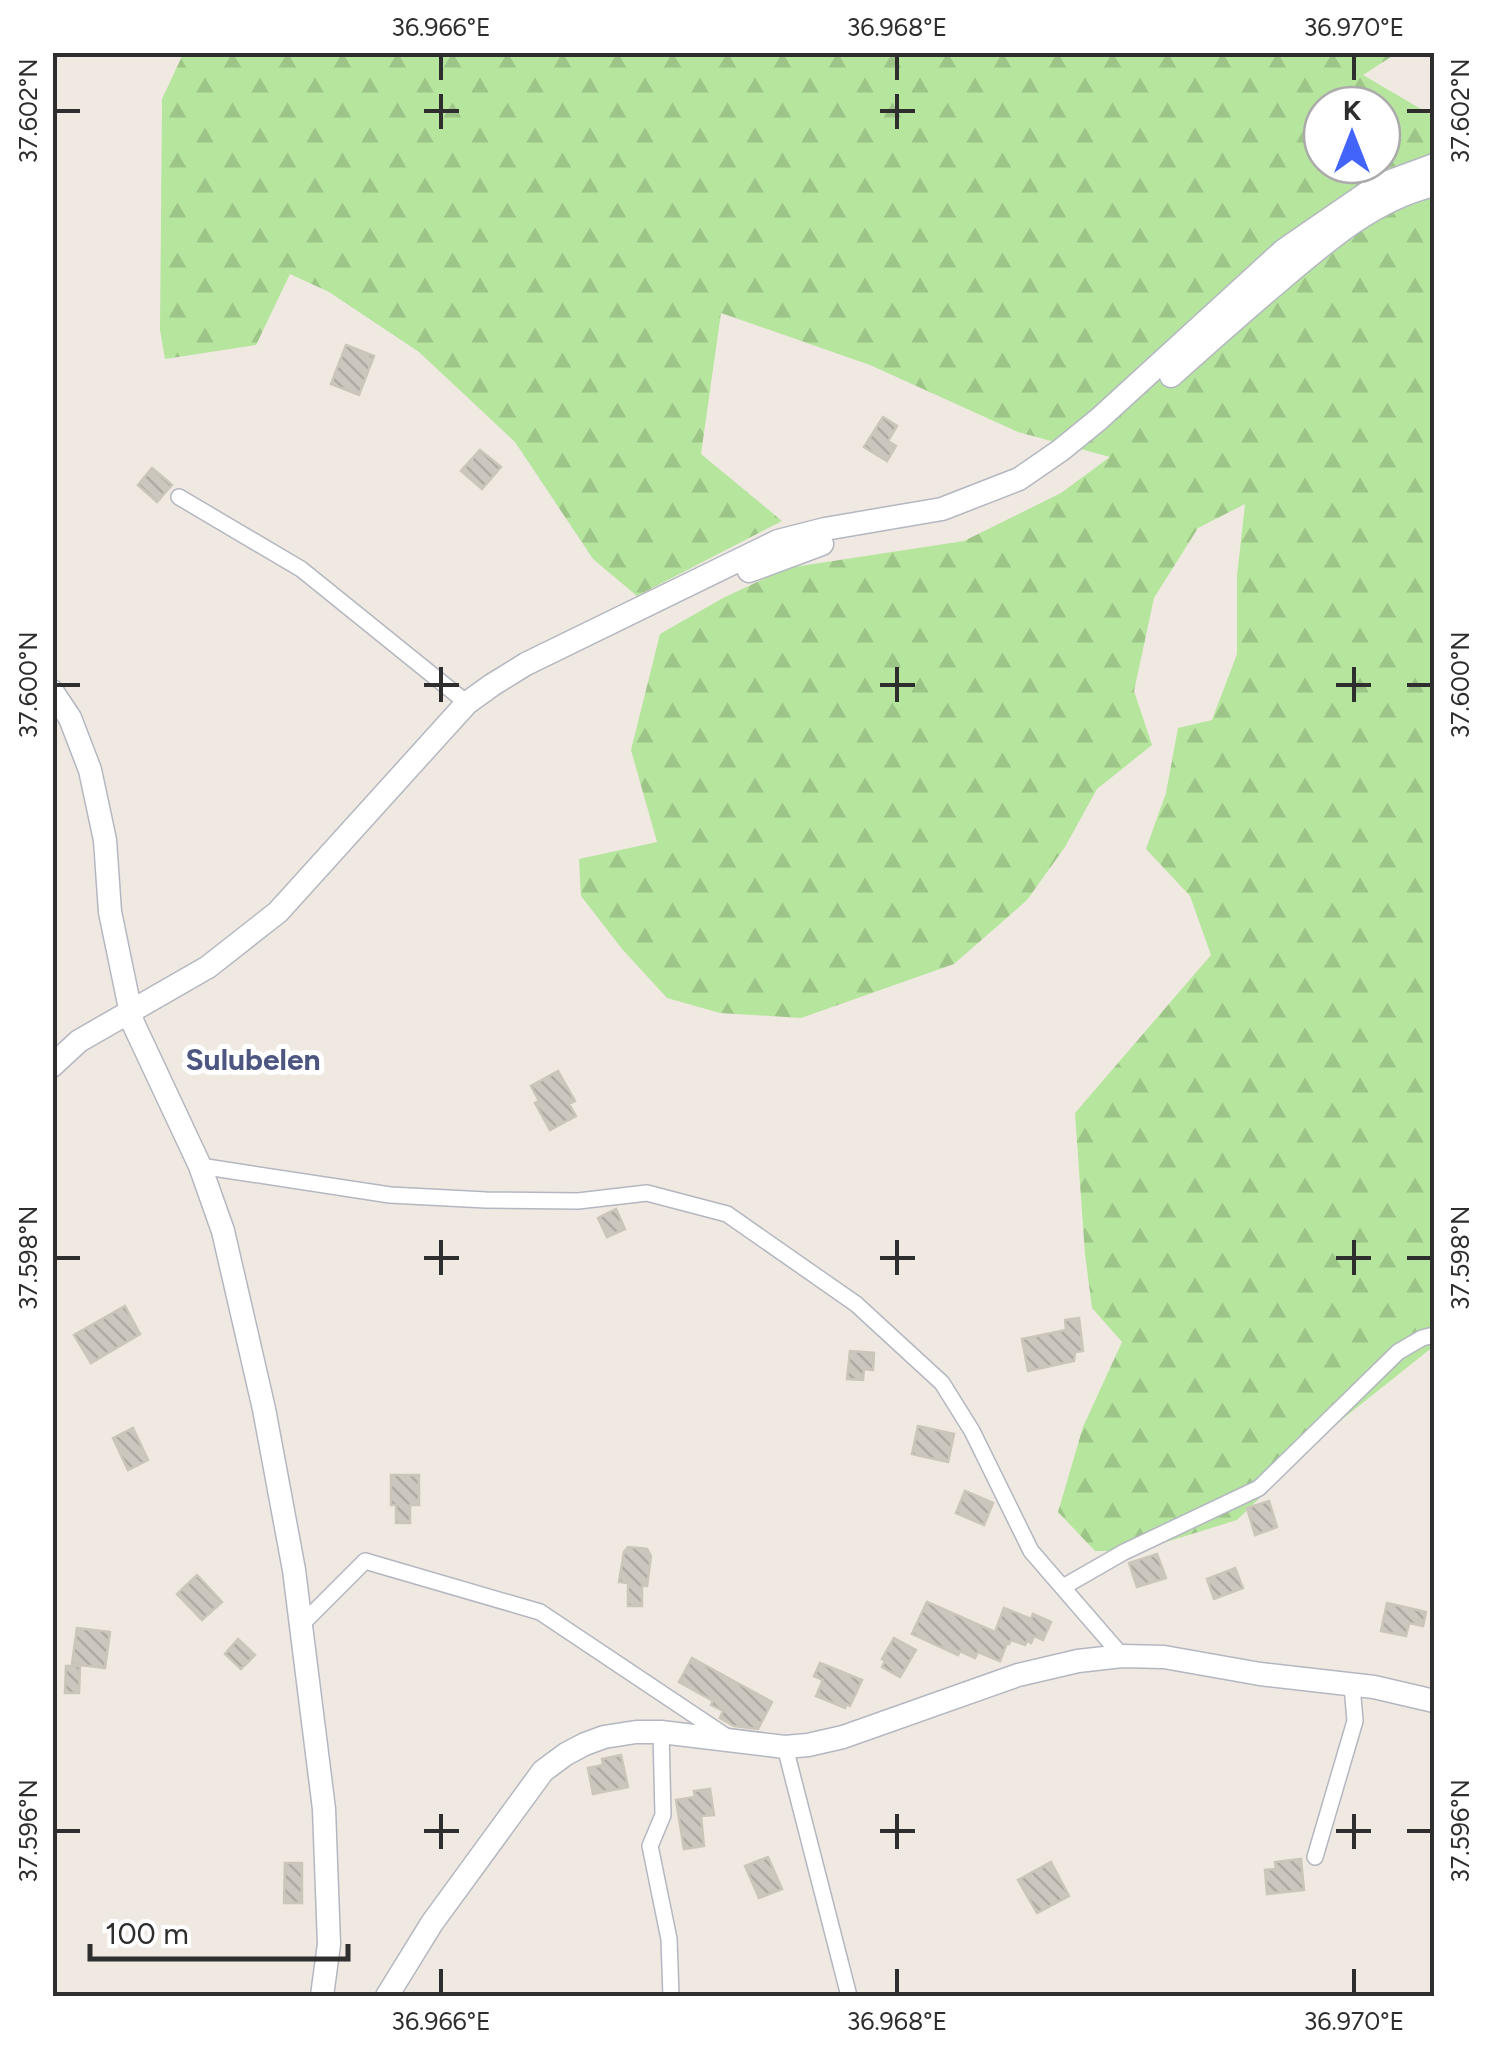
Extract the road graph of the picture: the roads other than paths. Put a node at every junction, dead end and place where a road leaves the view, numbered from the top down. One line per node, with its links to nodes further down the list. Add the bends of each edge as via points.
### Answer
1 (1434, 164): 4 (main road, via 1378,186 1284,250 1099,419 1019,479 942,509 778,541)
2 (1434, 185): 4 (main road, via 1354,220 1102,436 1016,494 946,522 800,551)
3 (178, 497): 6 (street, via 301,569)
4 (635, 619): 6 (main road, via 526,664); 7 (main road, via 502,694 415,777 258,947)
5 (52, 691): 7 (main road, via 90,770)
6 (467, 703): 7 (main road, via 278,912)
7 (132, 1017): 8 (main road, via 79,1042); 9 (main road); 10 (main road)
8 (52, 1066)
9 (52, 1080)
10 (200, 1166): 12 (street, via 390,1195 578,1202 646,1194 728,1214 856,1304 942,1383 1031,1551); 13 (main road, via 223,1231 264,1409)
11 (1434, 1335): 12 (street, via 1398,1352 1259,1488)
12 (1063, 1587): 14 (street)
13 (302, 1624): 18 (street, via 365,1561 540,1612); 21 (main road, via 324,1809 330,1944)
14 (1122, 1656): 15 (main road); 19 (main road, via 1018,1675 843,1737)
15 (1352, 1684): 16 (main road); 20 (street, via 1355,1721)
16 (1434, 1701)
17 (661, 1732): 18 (main road); 22 (main road, via 604,1737 543,1772); 23 (street, via 664,1815 650,1846 669,1939)
18 (735, 1742): 19 (main road)
19 (785, 1747): 24 (street)
20 (1316, 1857)
21 (322, 1996)
22 (387, 1996)
23 (671, 1996)
24 (849, 1996)

